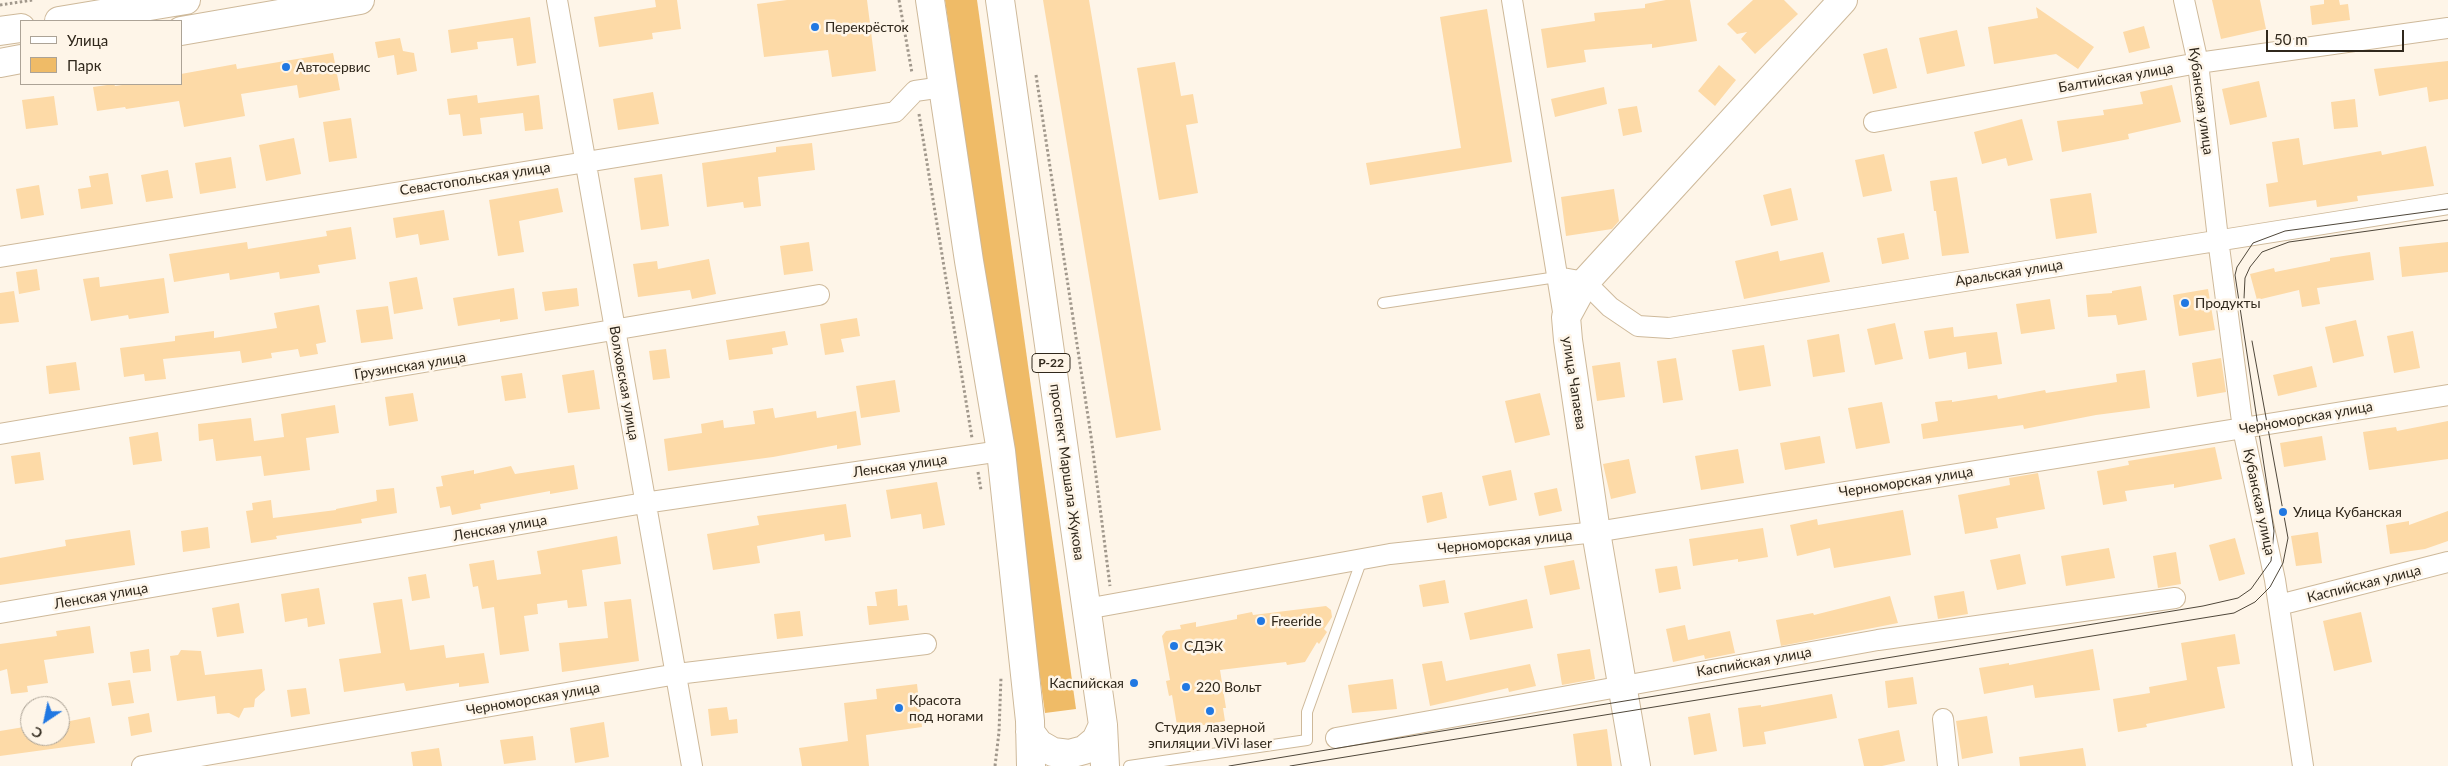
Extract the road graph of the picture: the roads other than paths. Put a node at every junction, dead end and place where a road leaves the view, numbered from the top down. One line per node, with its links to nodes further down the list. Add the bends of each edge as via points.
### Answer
1 (186, 0): 9 (main road)
2 (360, 0): 14 (main road)
3 (557, 0): 20 (street, Волховская улица)
4 (930, 0): 18 (main road)
5 (1000, 0): 40 (main road, проспект Маршала Жукова / Р-22)
6 (1512, 0): 24 (street, улица Чапаева)
7 (1843, 0): 25 (main road)
8 (2184, 0): 17 (street, Кубанская улица)
9 (111, 6): 10 (main road)
10 (62, 20)
11 (20, 28): 13 (main road)
12 (2448, 28): 17 (street, Балтийская улица)
13 (0, 31)
14 (182, 31)
15 (20, 59): 16 (main road)
16 (0, 63)
17 (2198, 63): 19 (street, Балтийская улица); 22 (street, Кубанская улица)
18 (943, 87): 20 (street, Севастопольская улица, via 915,91 895,112); 33 (main road)
19 (1874, 122)
20 (586, 161): 23 (street, Севастопольская улица); 28 (street, Волховская улица)
21 (2448, 204): 22 (street, Аральская улица)
22 (2218, 239): 25 (street, Аральская улица, via 1669,328 1638,326); 31 (street, Кубанская улица)
23 (0, 257)
24 (1557, 277): 25 (street); 27 (lane); 29 (street, улица Чапаева)
25 (1585, 282): 29 (main road, via 1566,317)
26 (819, 296): 28 (street, Грузинская улица)
27 (1383, 302)
28 (615, 332): 32 (street, Грузинская улица); 34 (street, Волховская улица)
29 (1568, 340): 35 (main road, улица Чапаева)
30 (2448, 395): 31 (street, Черноморская улица, via 2258,424)
31 (2244, 429): 35 (street, Черноморская улица); 39 (street, Кубанская улица)
32 (0, 434)
33 (988, 453): 34 (street, Ленская улица); 47 (main road)
34 (644, 503): 41 (street, Ленская улица); 43 (street, Волховская улица)
35 (1596, 532): 36 (street, Черноморская улица); 44 (main road, улица Чапаева)
36 (1362, 559): 40 (street, Черноморская улица); 53 (lane, via 1307,712 1307,740)
37 (2448, 562): 39 (street, Каспийская улица)
38 (2175, 598): 44 (street, Каспийская улица, via 1878,640)
39 (2279, 605): 56 (street, Кубанская улица)
40 (1086, 609): 46 (main road, проспект Маршала Жукова / Р-22)
41 (0, 613)
42 (926, 644): 43 (street, Черноморская улица)
43 (677, 674): 49 (street, Черноморская улица); 50 (street, Волховская улица)
44 (1621, 685): 48 (street, Каспийская улица); 54 (main road, улица Чапаева)
45 (1943, 719): 55 (street)
46 (1103, 725): 47 (main road, via 1096,740 1084,750 1069,754 1053,752 1039,744); 52 (main road, проспект Маршала Жукова / Р-22)
47 (1030, 732): 51 (main road)
48 (1336, 738)
49 (142, 766)
50 (692, 766)
51 (1031, 766)
52 (1105, 766)
53 (1129, 766)
54 (1636, 766)
55 (1948, 766)
56 (2304, 766)

